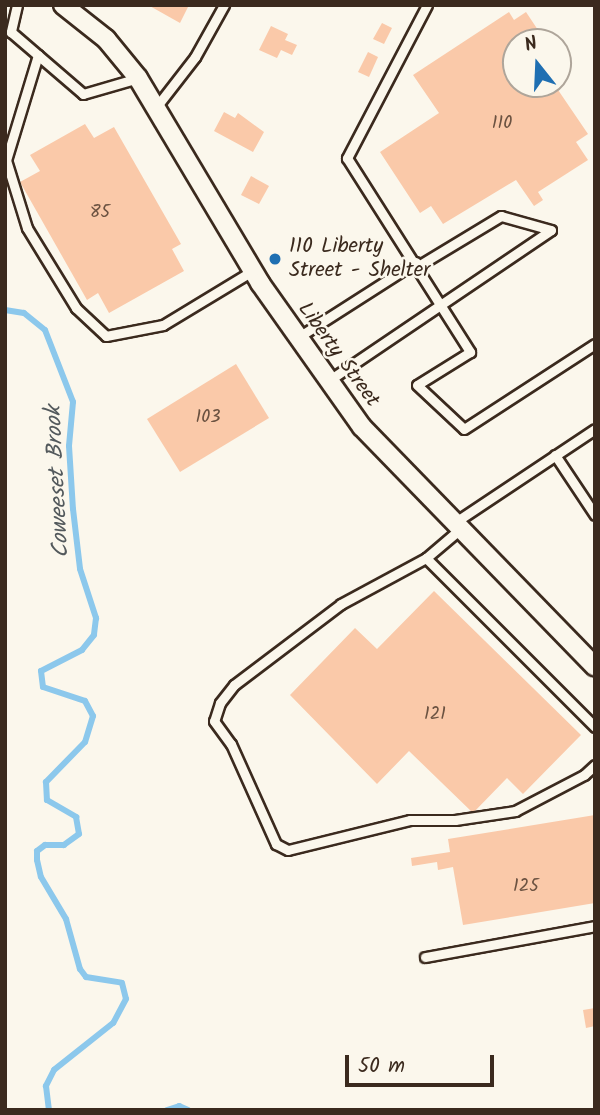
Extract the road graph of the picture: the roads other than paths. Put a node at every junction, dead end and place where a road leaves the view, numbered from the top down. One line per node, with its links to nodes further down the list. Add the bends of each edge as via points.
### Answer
1 (17, 5): 5 (lane, via 10,32)
2 (224, 5): 7 (lane, via 195,57)
3 (427, 5): 8 (lane, via 347,158)
4 (68, 7): 6 (street, Liberty Street, via 106,39)
5 (38, 55): 6 (lane, via 83,94); 9 (lane, via 6,160 27,228 76,308 106,336 163,325)
6 (138, 78): 7 (street, Liberty Street)
7 (157, 106): 9 (street, Liberty Street)
8 (417, 264): 10 (lane); 10 (lane, via 501,216 551,230); 11 (lane)
9 (252, 271): 11 (street, Liberty Street)
10 (442, 305): 12 (lane, via 470,352 417,385 464,429); 13 (lane)
11 (297, 338): 13 (street, Liberty Street)
12 (595, 344)
13 (328, 381): 17 (street, Liberty Street, via 362,427)
14 (595, 429): 15 (lane)
15 (555, 455): 16 (lane); 17 (lane)
16 (595, 515)
17 (456, 527): 18 (lane); 19 (street, Liberty Street)
18 (426, 558): 20 (lane); 21 (lane, via 341,604 234,685 220,703 214,721 231,744 276,844 288,850 410,820 455,820 515,811)
19 (595, 667)
20 (595, 727)
21 (595, 765)
22 (595, 926): 23 (lane)
23 (425, 957)

